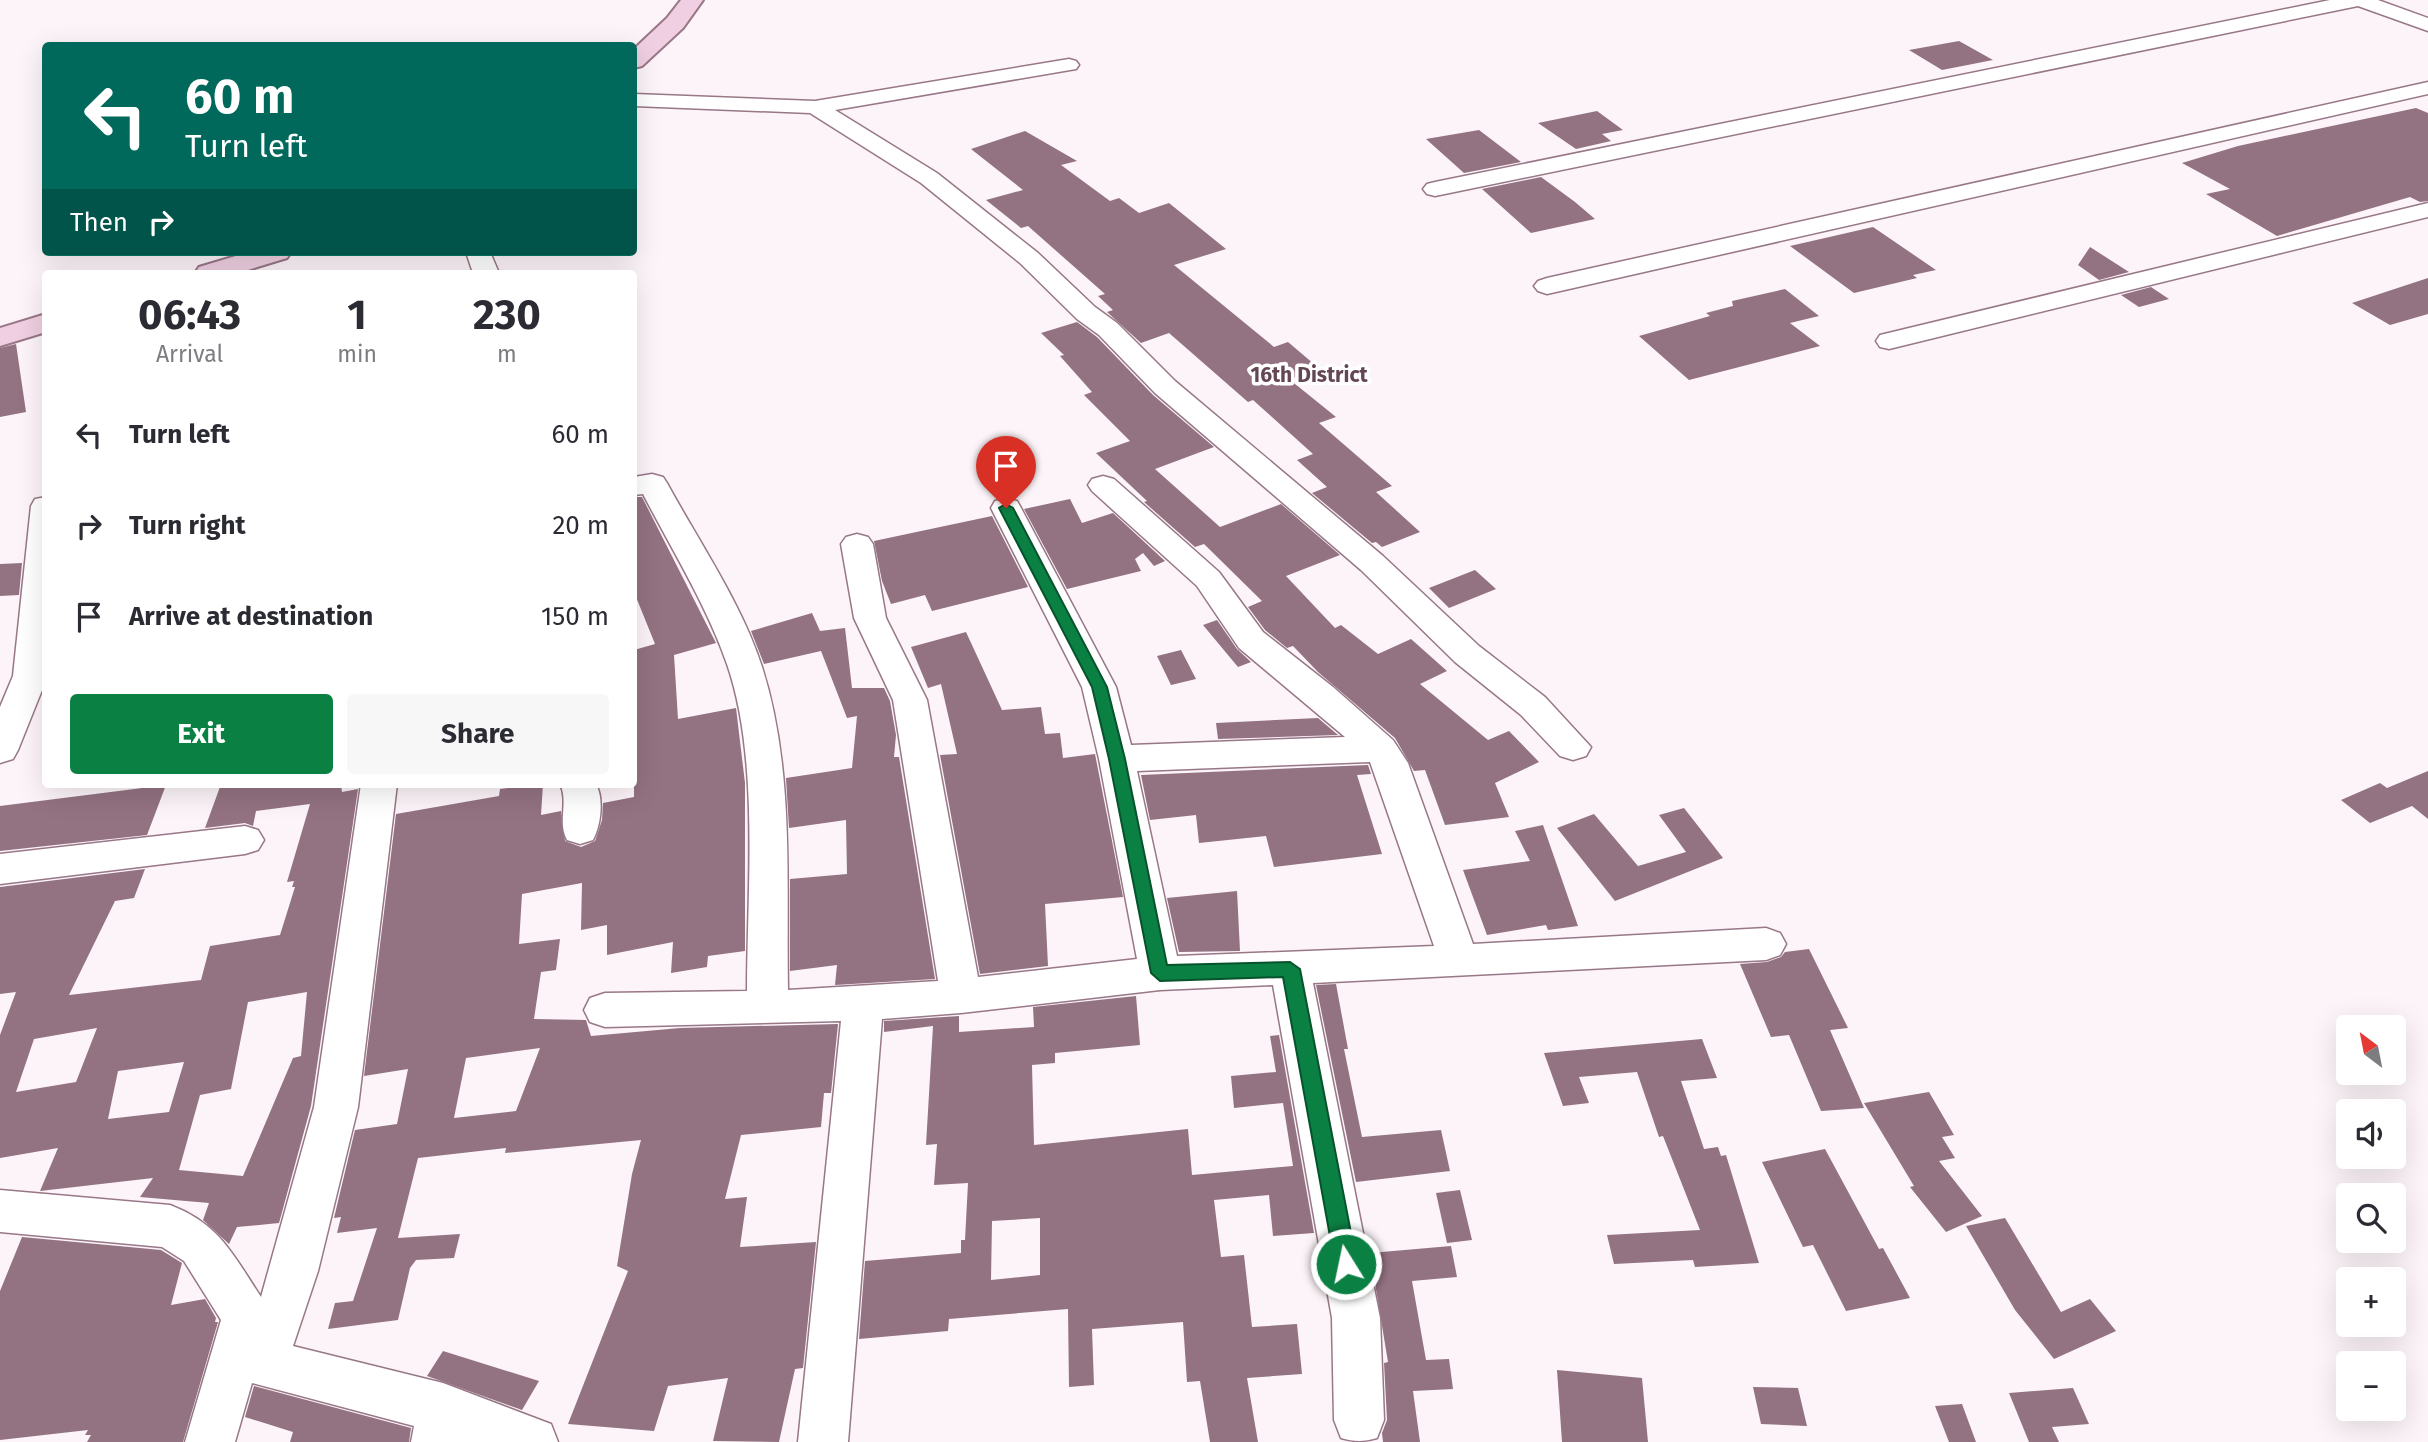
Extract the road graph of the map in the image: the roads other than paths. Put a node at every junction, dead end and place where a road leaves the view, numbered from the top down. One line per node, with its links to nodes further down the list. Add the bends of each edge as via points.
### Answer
1 (692, 0): 4 (street)
2 (2359, 0): 3 (street); 9 (street)
3 (2423, 21)
4 (637, 58)
5 (1069, 65): 8 (street)
6 (2428, 88): 13 (street)
7 (637, 100): 8 (street)
8 (815, 107): 23 (street, via 929,178 1029,258 1165,387 1372,563)
9 (1435, 189)
10 (2428, 210): 16 (street)
11 (266, 256): 12 (street)
12 (228, 270)
13 (1547, 286)
14 (42, 324): 15 (street)
15 (0, 337)
16 (1889, 341)
17 (637, 485): 38 (street, via 652,482 720,604 745,667 765,755)
18 (1103, 485): 24 (street, via 1208,579 1251,640)
19 (1006, 508): 26 (street, via 1099,687)
20 (42, 528): 22 (street)
21 (857, 544): 36 (street, via 870,618 910,699)
22 (15, 677): 25 (street)
23 (1573, 747)
24 (1380, 749): 26 (street); 33 (street, via 1390,763)
25 (0, 750)
26 (1117, 759): 35 (street)
27 (378, 788): 42 (street, via 336,1107 294,1271)
28 (580, 788): 29 (street)
29 (580, 830)
30 (245, 839): 31 (street)
31 (0, 869)
32 (1766, 944): 33 (street)
33 (1459, 961): 34 (street)
34 (1290, 969): 35 (street); 43 (street, via 1356,1318)
35 (1160, 973): 36 (street)
36 (961, 996): 37 (street)
37 (863, 1003): 38 (street); 47 (street)
38 (768, 1008): 39 (street)
39 (605, 1010)
40 (0, 1211): 41 (street, via 170,1226 200,1246)
41 (246, 1316): 42 (street); 45 (street)
42 (263, 1363): 44 (street)
43 (1359, 1420)
44 (440, 1425): 46 (street)
45 (210, 1442)
46 (533, 1442)
47 (823, 1442)

